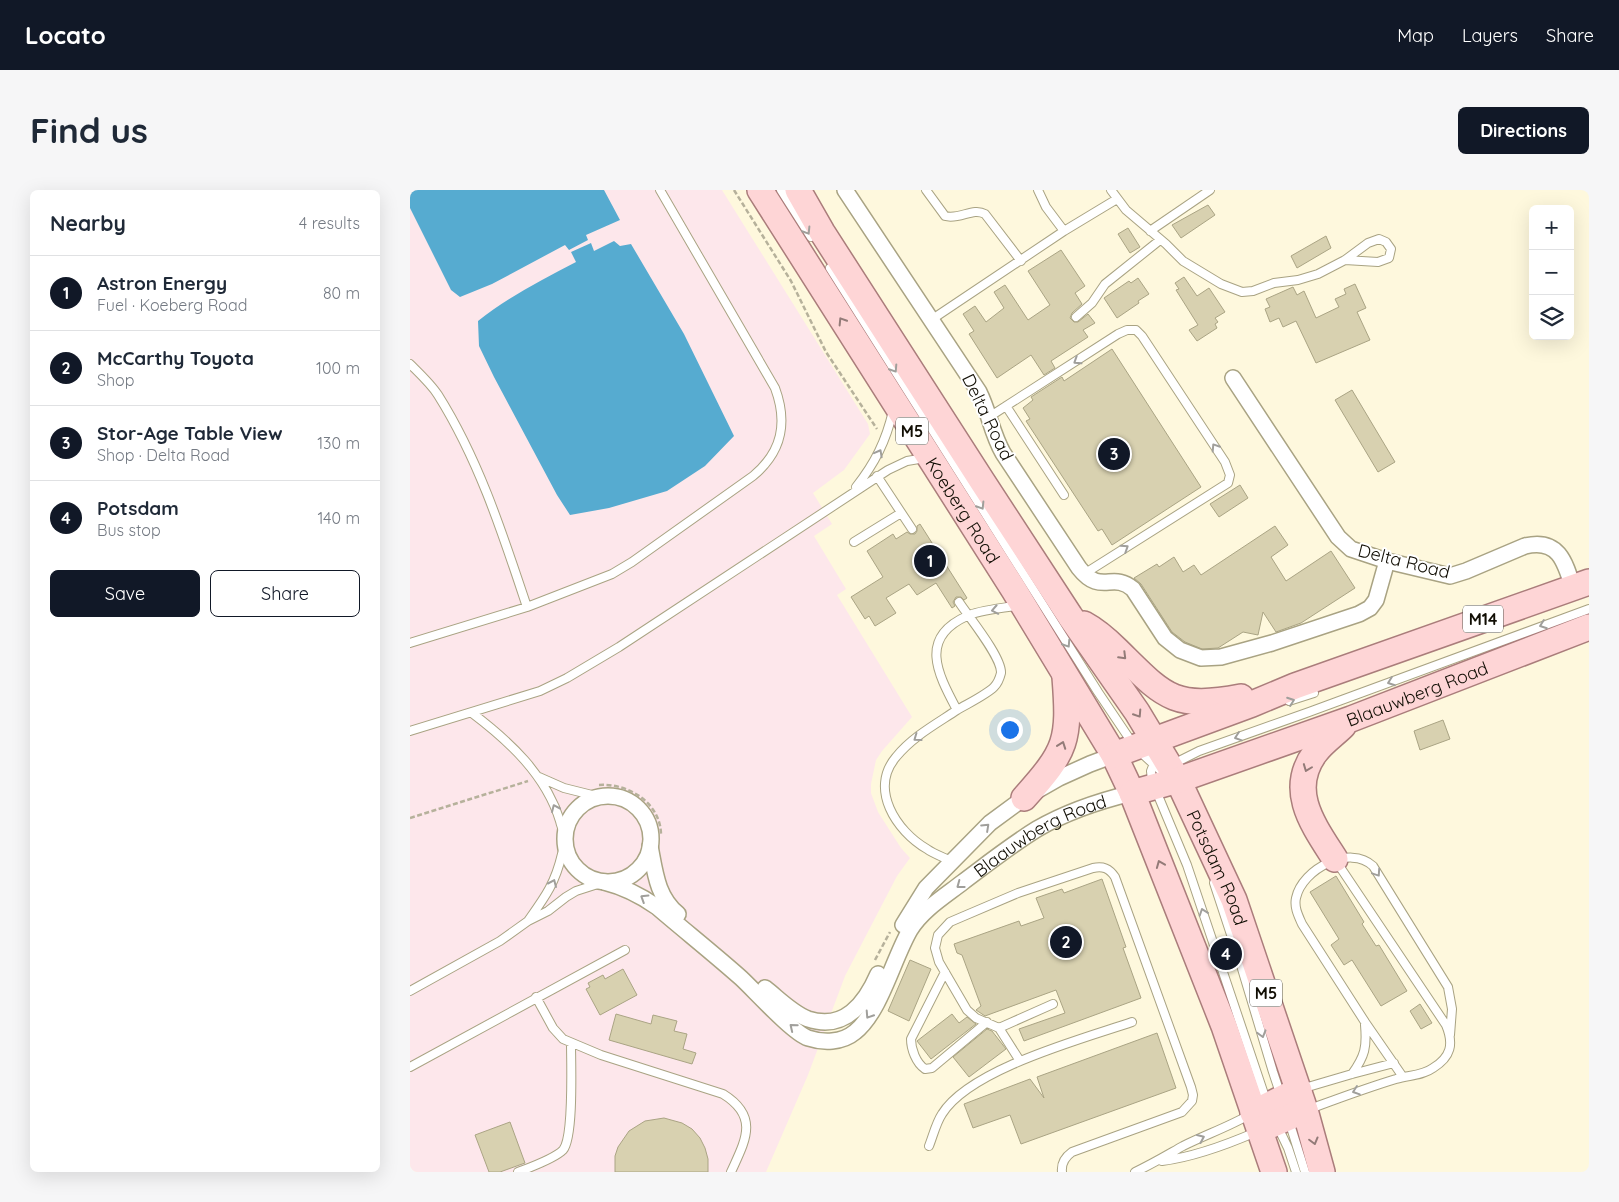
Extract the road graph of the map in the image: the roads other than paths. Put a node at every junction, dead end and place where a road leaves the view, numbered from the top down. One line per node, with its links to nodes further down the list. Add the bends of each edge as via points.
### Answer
1 (660, 190): 37 (lane, via 775,388 782,412 778,443 765,466 753,476 632,562 612,574)
2 (760, 190): 22 (main road, Koeberg Road / M5, one-way to 2)
3 (781, 190): 14 (lane, one-way to 14)
4 (798, 190): 40 (main road, Koeberg Road / M5, via 935,410)
5 (845, 190): 19 (street, Delta Road)
6 (926, 190): 16 (lane, via 945,216 958,217 978,211 985,214)
7 (1038, 190): 11 (lane, via 1046,208)
8 (1111, 190): 10 (lane)
9 (1210, 190): 12 (lane)
10 (1117, 199): 11 (lane); 12 (lane)
11 (1064, 231): 16 (lane)
12 (1150, 231): 13 (lane)
13 (1160, 240): 15 (lane, via 1183,261 1220,284 1242,292 1318,274); 18 (lane, via 1105,284)
14 (816, 246)
15 (1346, 260): 15 (lane, via 1378,262 1388,258 1391,249 1379,239 1368,243)
16 (1021, 261): 19 (lane)
17 (826, 262): 50 (lane, one-way to 50, via 1065,640)
18 (1076, 317)
19 (931, 320): 24 (street, Delta Road, via 979,392)
20 (410, 364): 37 (lane, via 438,394 462,439 501,530)
21 (1233, 378): 32 (street, Delta Road, via 1342,542 1351,549)
22 (895, 404): 25 (main road, Koeberg Road / M5); 27 (lane, one-way to 22, via 880,452)
23 (1006, 406): 24 (lane); 28 (lane); 33 (lane, one-way to 23, via 1228,483 1230,475 1225,462 1136,330 1118,334)
24 (989, 417): 33 (street, Delta Road, via 1003,453)
25 (929, 458): 26 (lane, via 899,464); 36 (main road, Koeberg Road / M5)
26 (877, 476): 27 (lane); 29 (lane)
27 (851, 493): 47 (lane, via 593,663 540,691)
28 (1064, 495)
29 (901, 512): 30 (lane); 31 (lane)
30 (912, 529)
31 (854, 542)
32 (1387, 561): 33 (street, via 1376,600 1370,608 1272,643 1211,658 1190,654 1171,644 1133,589 1123,582 1096,582); 34 (street, Delta Road, via 1450,576 1525,546 1544,544 1562,558)
33 (1084, 574)
34 (1581, 585): 45 (main road, Blaauwberg Road / M14)
35 (959, 602): 39 (lane)
36 (1022, 604): 39 (lane, one-way to 39); 43 (main road, Koeberg Road / M5)
37 (527, 607): 42 (lane)
38 (1589, 608): 50 (lane, one-way to 50)
39 (968, 615): 46 (lane, via 947,628 936,647 939,673); 46 (lane, via 995,654 1001,673 993,688)
40 (1070, 616): 45 (main road, one-way to 45, via 1098,633 1150,684 1176,698 1213,702); 50 (main road, Koeberg Road / M5, one-way to 50, via 1137,712)
41 (1589, 627): 48 (main road, Blaauwberg Road / M14)
42 (410, 643)
43 (1064, 673): 50 (main road, Koeberg Road / M5); 53 (main road, one-way to 43, via 1052,765 1063,745 1067,724)
44 (1322, 690): 45 (lane, one-way to 44)
45 (1290, 695): 50 (main road, Blaauwberg Road / M14, via 1252,704)
46 (957, 710): 57 (lane, one-way to 57, via 902,750 884,780 886,801 904,829 926,849)
47 (472, 713): 49 (lane); 51 (lane, via 504,739)
48 (1351, 719): 50 (main road, Blaauwberg Road / M14); 56 (main road, one-way to 56, via 1315,753 1306,769 1303,784 1308,814)
49 (410, 731)
50 (1156, 768): 53 (street, Blaauwberg Road, via 1067,774); 73 (street, Blaauwberg Road, one-way to 73, via 1105,800 1038,829 928,910 912,928 875,1007 854,1033); 80 (main road, Potsdam Road / M5, one-way to 50, via 1224,1026); 80 (main road, Potsdam Road / M5, via 1234,900)
51 (539, 777): 52 (lane, via 564,788); 54 (lane, one-way to 51, via 556,809)
52 (597, 791): 54 (street, via 575,812); 55 (street, via 634,806 646,820)
53 (1024, 798): 57 (street, Blaauwberg Road, one-way to 53, via 990,823)
54 (565, 840): 59 (street, via 567,852 581,873); 60 (lane, one-way to 54, via 552,887)
55 (656, 842): 59 (street, via 634,873 625,879); 67 (street, via 656,881 672,910 791,1009 819,1021)
56 (1335, 859): 70 (lane, via 1315,871 1299,888 1296,909 1302,924); 72 (lane); 72 (lane, one-way to 72, via 1353,856 1365,859 1383,881 1448,987 1452,1009)
57 (951, 861): 67 (street, Blaauwberg Road, via 926,888 862,1003)
58 (1209, 873): 80 (lane, one-way to 80, via 1273,1072)
59 (604, 882): 60 (lane, via 576,892); 73 (street, one-way to 59, via 823,1042 806,1037 657,907 624,887)
60 (528, 922): 64 (lane)
61 (624, 950): 65 (lane)
62 (945, 972): 68 (lane, via 968,1010); 68 (lane, via 911,1039 921,1067 925,1070 932,1068); 85 (lane, via 935,948 938,935 950,922 1093,868 1107,869 1115,877 1175,1040 1191,1087 1192,1101 1182,1112 1072,1152 1062,1164)
63 (410, 981): 64 (lane)
64 (413, 990)
65 (536, 997): 74 (lane, via 553,1028); 77 (lane)
66 (1053, 1004): 71 (lane)
67 (840, 1019): 73 (street)
68 (987, 1022): 71 (lane)
69 (1132, 1022): 75 (lane)
70 (1365, 1022): 76 (lane); 78 (lane, via 1366,1048)
71 (999, 1028): 75 (lane)
72 (1450, 1035): 79 (lane, via 1451,1043 1442,1061 1422,1074)
73 (845, 1038)
74 (571, 1043): 83 (lane, via 567,1144 557,1155); 84 (lane, via 733,1100 746,1121 747,1130)
75 (1020, 1061): 81 (lane, via 983,1079 958,1096 942,1114)
76 (1394, 1063): 78 (lane); 79 (lane)
77 (410, 1067)
78 (1352, 1074): 80 (lane)
79 (1403, 1077): 80 (lane, one-way to 80)
80 (1279, 1111): 82 (lane, one-way to 80, via 1228,1127); 82 (lane, via 1234,1142 1180,1159); 87 (main road, Potsdam Road / M5); 88 (lane); 89 (lane); 90 (main road, Potsdam Road / M5, one-way to 90)
81 (929, 1146)
82 (1158, 1162): 86 (lane)
83 (518, 1172)
84 (731, 1172)
85 (1062, 1172)
86 (1135, 1172)
87 (1274, 1172)
88 (1296, 1172)
89 (1305, 1172)
90 (1322, 1172)

